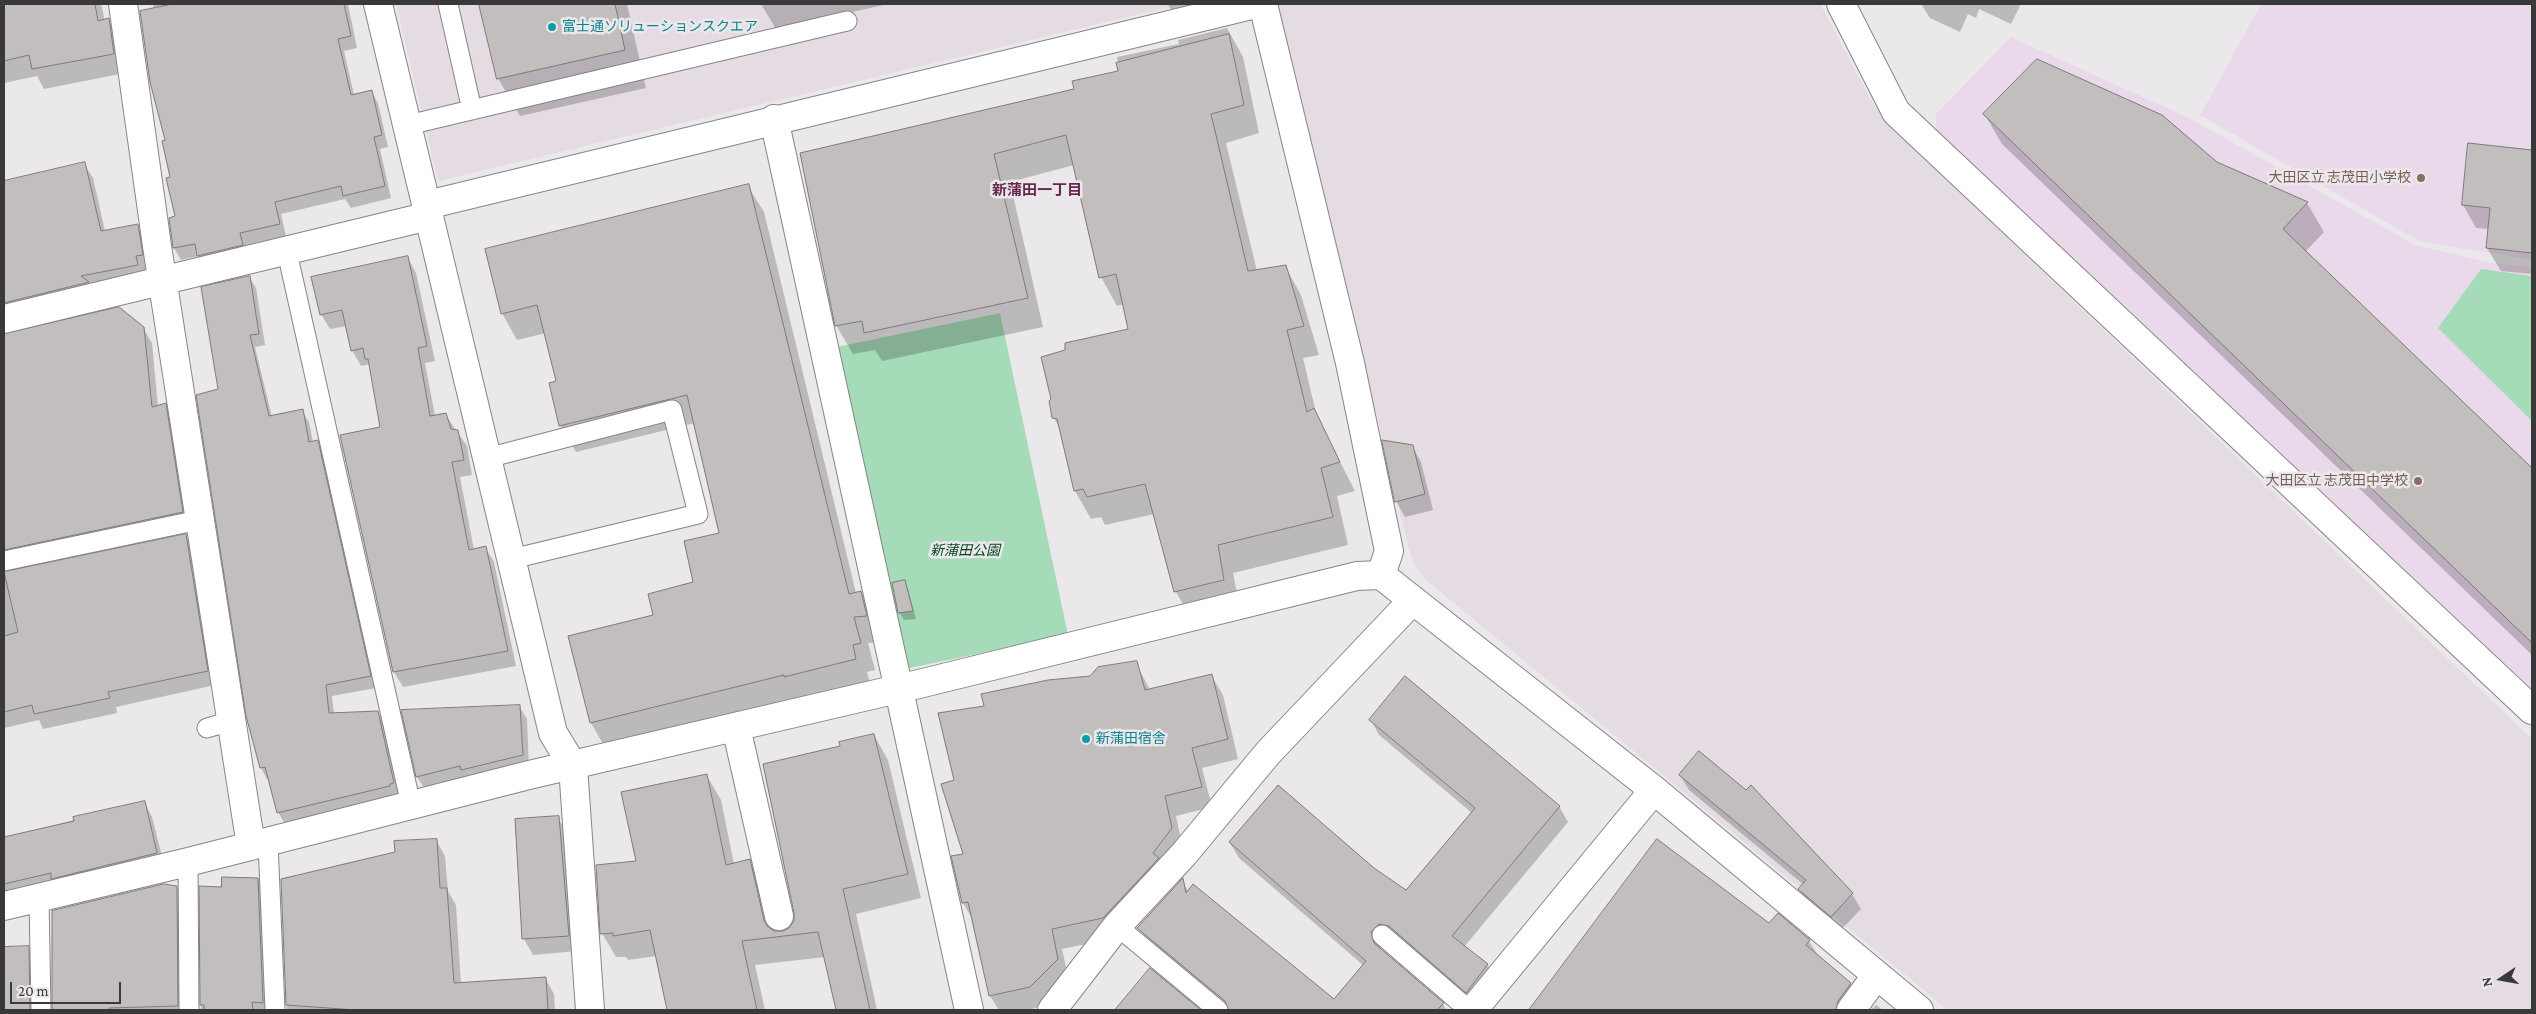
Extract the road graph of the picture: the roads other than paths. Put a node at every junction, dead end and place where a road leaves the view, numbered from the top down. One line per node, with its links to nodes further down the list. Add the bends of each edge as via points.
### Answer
1 (123, 4): 13 (street)
2 (378, 4): 10 (street)
3 (448, 4): 8 (lane)
4 (1256, 4): 9 (street)
5 (1262, 4): 19 (street, via 1347,353 1388,544 1389,551)
6 (1841, 4): 22 (street, via 1896,112)
7 (847, 21): 8 (lane)
8 (472, 110): 10 (lane)
9 (774, 119): 11 (street); 21 (street)
10 (408, 125): 11 (street)
11 (428, 210): 12 (street); 15 (street)
12 (287, 252): 13 (street); 26 (lane)
13 (163, 282): 14 (street); 16 (street)
14 (4, 319)
15 (487, 458): 17 (street); 17 (lane, via 672,410 698,514)
16 (199, 520): 18 (lane); 27 (street, via 219,724)
17 (512, 559): 24 (street, via 553,733)
18 (4, 561)
19 (1381, 575): 20 (street); 21 (street, via 1357,576)
20 (1414, 600): 25 (street); 32 (street, via 1268,753 1184,854)
21 (900, 688): 23 (street); 39 (street)
22 (2532, 710)
23 (736, 727): 24 (street); 31 (street)
24 (572, 766): 26 (street); 38 (street)
25 (1654, 790): 34 (street); 43 (street)
26 (411, 805): 27 (street)
27 (260, 844): 28 (street); 37 (lane)
28 (188, 862): 29 (street); 36 (lane)
29 (39, 899): 30 (street); 35 (lane)
30 (4, 906)
31 (780, 916)
32 (1116, 926): 40 (street); 41 (lane)
33 (1382, 935): 42 (lane)
34 (1876, 976): 44 (street); 45 (street)
35 (40, 1010)
36 (189, 1010)
37 (276, 1010)
38 (590, 1010)
39 (969, 1010)
40 (1052, 1010)
41 (1218, 1010)
42 (1469, 1010)
43 (1473, 1010)
44 (1851, 1010)
45 (1919, 1010)

